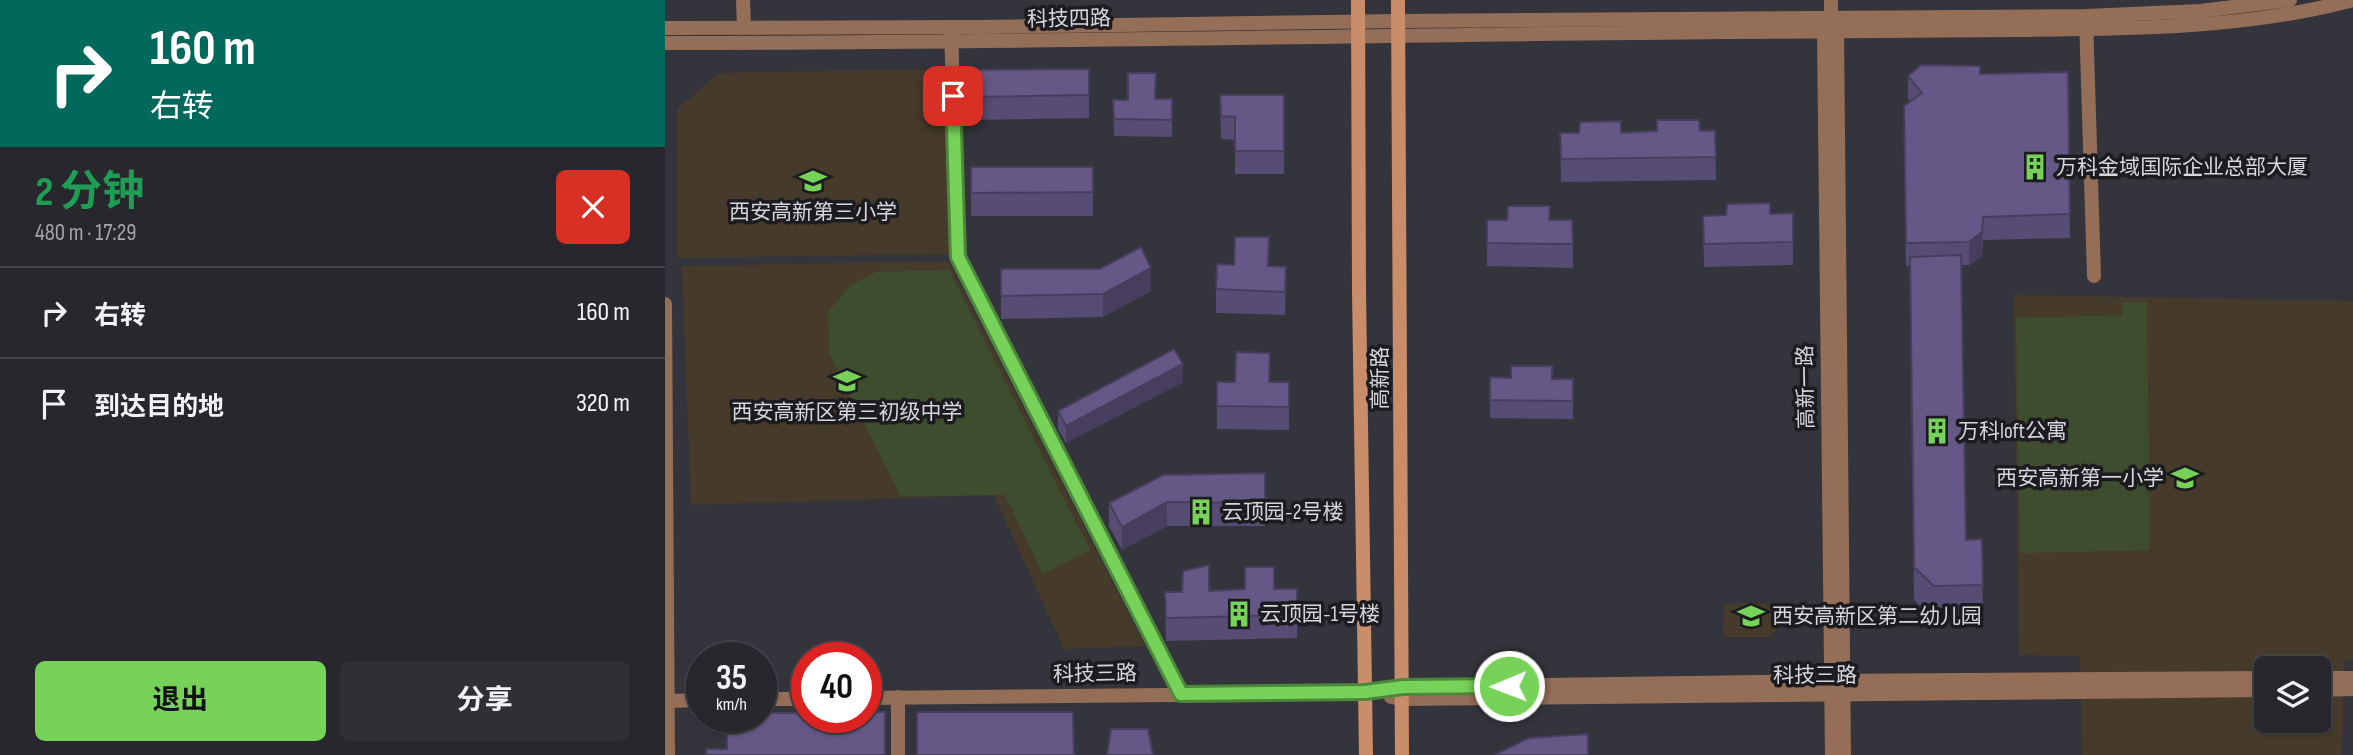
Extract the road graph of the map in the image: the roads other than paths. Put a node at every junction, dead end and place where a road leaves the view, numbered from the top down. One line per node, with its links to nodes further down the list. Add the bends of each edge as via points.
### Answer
1 (743, 0): 9 (street)
2 (1358, 0): 12 (main road, 高新路)
3 (1398, 0): 11 (main road, 高新路)
4 (1831, 0): 10 (street, 高新一路)
5 (2290, 0): 7 (street, 科技四路)
6 (2353, 0): 7 (street, 科技四路, via 2239,21)
7 (2086, 23): 10 (street, 科技四路); 15 (street)
8 (665, 27): 9 (street, 科技四路)
9 (744, 27): 13 (street, 科技四路)
10 (1831, 27): 11 (street, 科技四路); 20 (street, 高新一路)
11 (1398, 28): 12 (street, 科技四路); 25 (main road, 高新路)
12 (1359, 29): 13 (street, 科技四路); 24 (main road, 高新路)
13 (952, 35): 14 (street, 科技四路); 26 (street, via 958,257)
14 (665, 43)
15 (2094, 276)
16 (665, 304): 30 (street)
17 (2254, 678): 20 (street, 科技三路)
18 (2331, 678): 19 (street)
19 (2353, 678)
20 (1837, 689): 23 (street, 科技三路); 25 (street, 科技三路); 35 (street, 高新一路); 36 (street, 高新一路)
21 (2331, 690): 22 (street)
22 (2353, 690)
23 (2254, 691)
24 (1365, 692): 25 (street, 科技三路); 26 (street, 科技三路); 33 (main road, 高新路)
25 (1402, 693): 34 (main road, 高新路)
26 (1181, 694): 27 (street, 科技三路)
27 (898, 697): 28 (street, 科技三路); 32 (street)
28 (882, 698)
29 (686, 700): 30 (street)
30 (666, 701): 31 (street)
31 (669, 755)
32 (898, 755)
33 (1366, 755)
34 (1402, 755)
35 (1832, 755)
36 (1844, 755)

